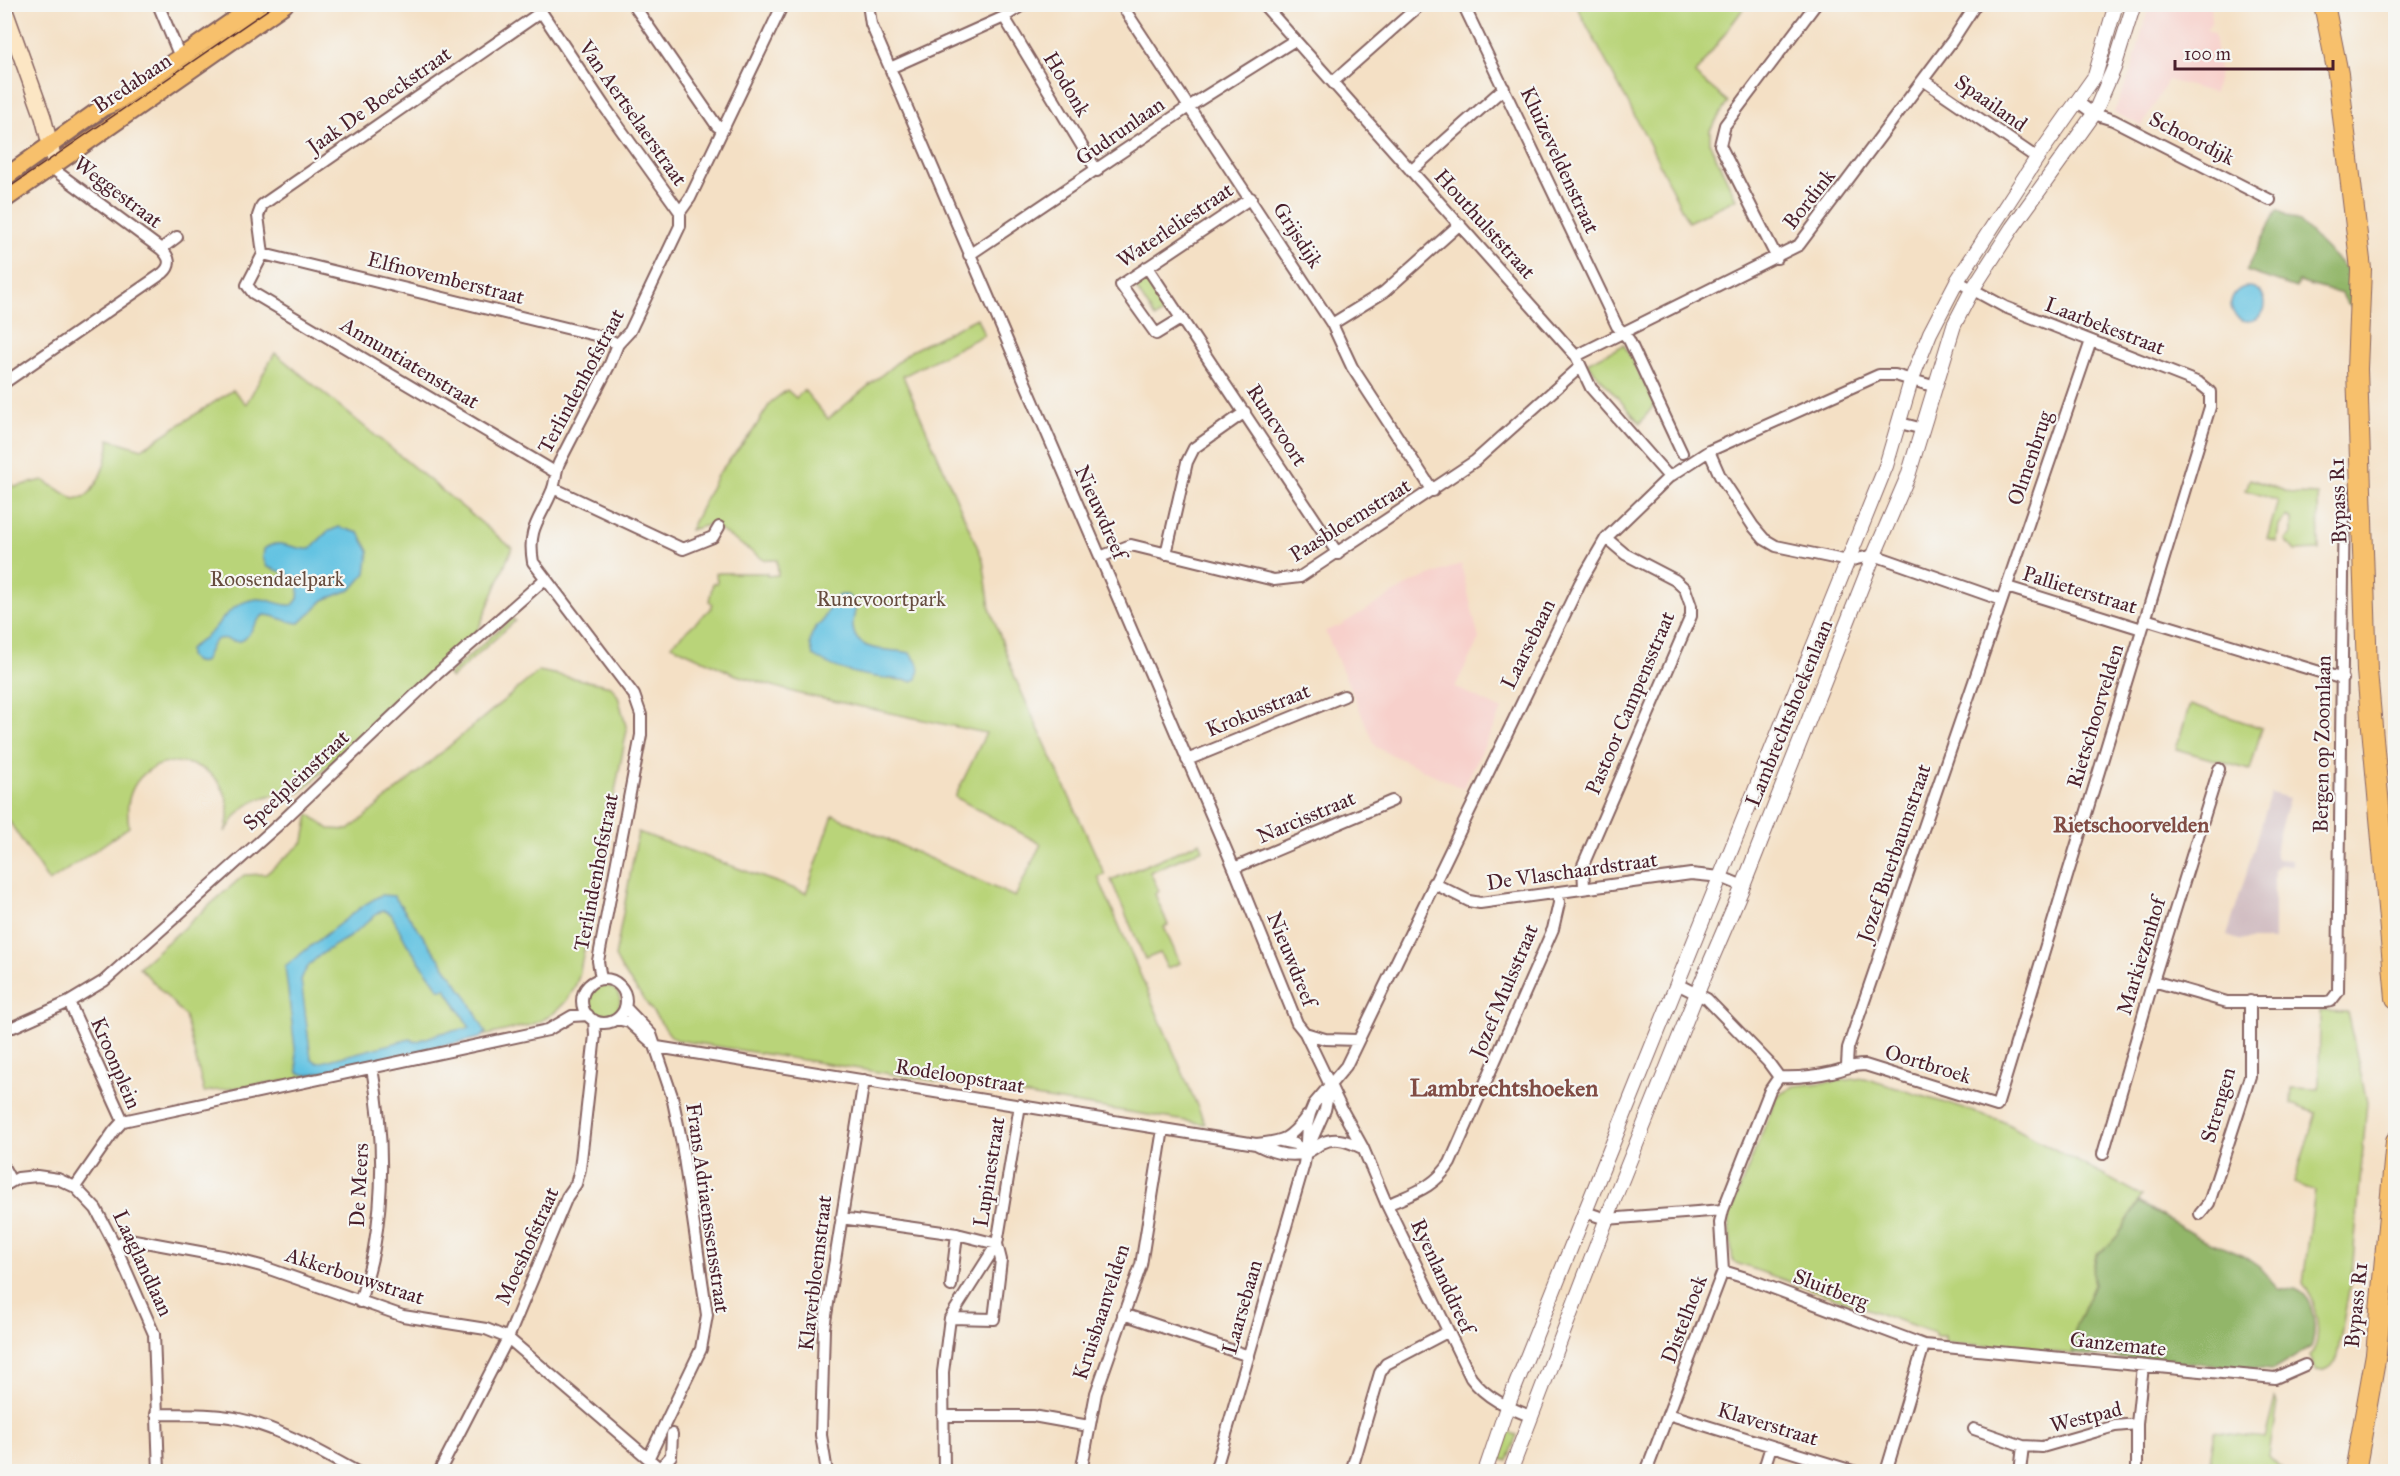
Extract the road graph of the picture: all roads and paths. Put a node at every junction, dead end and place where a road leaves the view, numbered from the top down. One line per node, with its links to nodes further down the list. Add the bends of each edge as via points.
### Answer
1 (158, 4): 21 (street)
2 (257, 4): 21 (main road, Bredabaan)
3 (285, 4): 32 (main road, Bredabaan)
4 (633, 4): 29 (street, via 678,73)
5 (783, 4): 29 (street, Terlindenhofstraat)
6 (868, 4): 22 (street, Nieuwdreef, via 871,24)
7 (1121, 4): 27 (street, Grijsdijk)
8 (1263, 4): 20 (street, Houthulststraat)
9 (1421, 4): 24 (street)
10 (1463, 4): 25 (street, Kluizeveldenstraat)
11 (1816, 4): 45 (street, via 1721,135 1720,145)
12 (1976, 4): 23 (street, Bordink)
13 (2116, 4): 26 (street, Lambrechtshoekenlaan, via 2095,76)
14 (2134, 4): 28 (street, Lambrechtshoekenlaan, via 2114,68)
15 (2325, 4): 95 (highway, Bypass R1, via 2338,74 2361,269 2357,369 2367,671)
16 (1018, 6): 19 (street)
17 (4, 8): 30 (main road)
18 (539, 8): 39 (street, Van Aertselaerstraat); 43 (street, Jaak De Boeckstraat, via 261,205 258,216)
19 (1004, 17): 22 (street); 33 (street, Hodonk)
20 (1295, 40): 24 (street, Houthulststraat); 27 (street, Gudrunlaan)
21 (180, 57): 30 (main road, Bredabaan)
22 (890, 68): 44 (street, Nieuwdreef)
23 (1923, 80): 31 (street, Spaailand); 45 (street, Bordink, via 1799,245)
24 (1333, 82): 34 (street, Houthulststraat)
25 (1504, 88): 34 (street); 51 (street, Kluizeveldenstraat)
26 (2078, 102): 28 (street); 31 (street, Lambrechtshoekenlaan)
27 (1190, 106): 33 (street, Gudrunlaan); 36 (street, Grijsdijk)
28 (2094, 114): 38 (street, Schoordijk); 48 (street, Lambrechtshoekenlaan)
29 (722, 129): 39 (street, Terlindenhofstraat)
30 (51, 145): 32 (main road); 35 (main road, Bredabaan)
31 (2037, 158): 47 (street, Lambrechtshoekenlaan)
32 (55, 164): 37 (main road, Bredabaan); 42 (street, Weggestraat, via 57,172)
33 (1097, 171): 44 (street, Gudrunlaan)
34 (1411, 171): 40 (street, Houthulststraat)
35 (4, 178)
36 (1251, 198): 46 (street, Waterleliestraat); 50 (street, Grijsdijk)
37 (4, 200)
38 (2271, 200)
39 (680, 212): 53 (street, Terlindenhofstraat, via 680,226 630,331)
40 (1460, 224): 50 (street, via 1384,292); 54 (street, Houthulststraat)
41 (177, 237): 42 (street)
42 (161, 249): 56 (street, Weggestraat, via 170,262 163,273)
43 (263, 254): 53 (street, Elfnovemberstraat, via 592,334); 64 (street, Annuntiatenstraat, via 247,285 253,293)
44 (969, 255): 74 (street, Nieuwdreef)
45 (1777, 258): 51 (street, Bordink)
46 (1147, 267): 49 (street, Runcvoort); 49 (street, Waterleliestraat, via 1121,285 1156,334)
47 (1957, 281): 48 (street); 55 (street, Lambrechtshoekenlaan, via 1929,333)
48 (1972, 290): 52 (street, Laarbekestraat); 57 (street, Lambrechtshoekenlaan, via 1954,325)
49 (1182, 318): 59 (street, Runcvoort)
50 (1332, 324): 67 (street, Grijsdijk, via 1352,368)
51 (1623, 333): 54 (street, Bordink); 63 (street)
52 (2091, 341): 58 (street, Laarbekestraat, via 2199,383 2210,392); 77 (street, Olmenbrug)
53 (618, 344): 64 (street, Terlindenhofstraat)
54 (1578, 361): 65 (street, Houthulststraat, via 1591,388); 67 (street, Paasbloemstraat, via 1570,374 1498,442)
55 (1911, 381): 57 (street); 60 (street, Lambrechtshoekenlaan); 62 (street, Laarsebaan, via 1879,375)
56 (4, 383)
57 (1936, 387): 61 (street, Lambrechtshoekenlaan)
58 (2210, 407): 79 (street, Rietschoorvelden)
59 (1245, 412): 71 (street, via 1192,450); 72 (street, Runcvoort)
60 (1899, 423): 61 (street); 75 (street, Lambrechtshoekenlaan)
61 (1923, 429): 73 (street, Lambrechtshoekenlaan, via 1908,476)
62 (1709, 451): 65 (street, Laarsebaan); 75 (street, via 1720,476 1764,539 1776,546)
63 (1682, 453)
64 (555, 472): 66 (street, Terlindenhofstraat)
65 (1669, 477): 70 (street, Laarsebaan)
66 (553, 488): 69 (street, via 683,549 713,537); 76 (street, Terlindenhofstraat, via 530,544 533,562)
67 (1433, 491): 72 (street, Paasbloemstraat)
68 (2344, 491): 80 (street, Bergen op Zoomlaan)
69 (719, 526)
70 (1606, 538): 87 (street, Laarsebaan, via 1580,583); 89 (street, Pastoor Campensstraat, via 1625,554 1685,589 1691,616 1582,865)
71 (1166, 554): 72 (street, Paasbloemstraat, via 1286,580 1300,577); 74 (street, Paasbloemstraat, via 1131,545)
72 (1338, 554)
73 (1874, 555): 75 (street); 78 (street, Pallieterstraat); 88 (street, Lambrechtshoekenlaan)
74 (1100, 557): 82 (street, Nieuwdreef)
75 (1848, 561): 86 (street, Lambrechtshoekenlaan)
76 (545, 579): 91 (street, Terlindenhofstraat, via 620,675 634,695 641,715 641,735 598,961); 97 (street, Speelpleinstraat, via 110,976)
77 (2007, 587): 78 (street, Jozef Buerbaumstraat); 79 (street, Pallieterstraat)
78 (2002, 600): 105 (street, Jozef Buerbaumstraat, via 1848,1048)
79 (2143, 624): 80 (street, Pallieterstraat); 111 (street, Rietschoorvelden)
80 (2343, 680): 96 (street, Bergen op Zoomlaan, via 2339,986 2335,997 2326,1002)
81 (1344, 696): 82 (street, Krokusstraat)
82 (1187, 760): 85 (street, Nieuwdreef)
83 (2219, 769): 92 (street, Markiezenhof)
84 (1392, 801): 85 (street, Narcisstraat)
85 (1234, 868): 102 (street, Nieuwdreef, via 1297,1023)
86 (1721, 877): 88 (street); 89 (street, De Vlaschaardstraat, via 1691,873); 93 (street, Lambrechtshoekenlaan)
87 (1433, 883): 90 (street, De Vlaschaardstraat, via 1480,903); 103 (street, Laarsebaan)
88 (1743, 886): 94 (street, Lambrechtshoekenlaan)
89 (1584, 888): 90 (street, De Vlaschaardstraat)
90 (1558, 892): 124 (street, Jozef Mulsstraat, via 1553,929 1450,1163 1431,1185)
91 (601, 979): 98 (street, via 623,989); 99 (street, via 585,990 583,1003)
92 (2153, 981): 96 (street, via 2215,1000); 120 (street, Markiezenhof)
93 (1677, 984): 94 (street); 126 (street, Lambrechtshoekenlaan)
94 (1697, 993): 107 (street); 129 (street, Lambrechtshoekenlaan)
95 (2396, 998)
96 (2250, 1001): 127 (street, Strengen, via 2250,1076 2209,1203)
97 (69, 1002): 101 (street, Kroonplein, via 13,1028); 113 (street, Kroonplein)
98 (625, 1007): 100 (street); 104 (street, Frans Adriaenssensstraat, via 651,1034)
99 (591, 1018): 100 (street, via 602,1022); 106 (street, via 572,1016 548,1030); 139 (street, Moeshofstraat, via 594,1041 580,1169)
100 (617, 1019): 104 (street, via 629,1022)
101 (4, 1028)
102 (1305, 1033): 103 (street, Nieuwdreef, via 1325,1039); 109 (street, Nieuwdreef)
103 (1358, 1040): 109 (street, Laarsebaan, via 1346,1066)
104 (657, 1047): 108 (street, Rodeloopstraat); 155 (street, Frans Adriaenssensstraat, via 679,1123 707,1315 701,1349)
105 (1848, 1065): 107 (street, via 1834,1072); 111 (street, Oortbroek, via 1865,1065)
106 (372, 1068): 113 (street); 135 (street, De Meers, via 380,1116 381,1192 374,1249)
107 (1779, 1077): 125 (street, Distelhoek, via 1770,1090)
108 (864, 1080): 110 (street, Rodeloopstraat); 128 (street, Klaverbloemstraat)
109 (1330, 1085): 112 (street, Laarsebaan); 118 (street, Ryenlanddreef); 119 (street, Laarsebaan, via 1325,1110)
110 (1020, 1105): 114 (street, Rodeloopstraat); 131 (street, Lupinestraat)
111 (1997, 1106)
112 (1310, 1111): 115 (street, via 1298,1128); 119 (street, Laarsebaan, via 1304,1135)
113 (123, 1121): 123 (street, Kroonplein)
114 (1163, 1129): 117 (street, Rodeloopstraat); 136 (street, Kruisbaanvelden, via 1141,1265)
115 (1281, 1141): 117 (street, Rodeloopstraat); 119 (street, via 1295,1144)
116 (2396, 1141): 173 (highway, Bypass R1, via 2376,1354)
117 (1256, 1144): 119 (street, Rodeloopstraat, via 1289,1155)
118 (1363, 1148): 119 (street, via 1346,1140 1324,1142); 124 (street, Ryenlanddreef)
119 (1306, 1153): 141 (street, Laarsebaan)
120 (2103, 1154)
121 (4, 1168): 122 (street)
122 (8, 1183): 123 (street, via 46,1176)
123 (75, 1187): 132 (street, Laaglandlaan, via 96,1209)
124 (1387, 1204): 138 (street, Ryenlanddreef)
125 (1723, 1210): 129 (street); 133 (street, Distelhoek)
126 (1585, 1212): 129 (street); 144 (street, Lambrechtshoekenlaan)
127 (2200, 1214)
128 (841, 1218): 130 (street); 160 (street, Klaverbloemstraat, via 824,1328 821,1435)
129 (1606, 1219): 148 (street, Lambrechtshoekenlaan)
130 (957, 1234): 131 (street); 134 (street)
131 (996, 1244): 137 (street); 137 (street, via 1001,1260 994,1319)
132 (115, 1245): 135 (street, Akkerbouwstraat, via 129,1239 227,1257); 145 (street, Laaglandlaan, via 154,1334)
133 (1723, 1271): 140 (street, Sluitberg); 146 (street, Distelhoek)
134 (951, 1286)
135 (360, 1302): 139 (street, Akkerbouwstraat, via 402,1316 486,1329)
136 (1123, 1314): 141 (street); 150 (street, Kruisbaanvelden)
137 (950, 1318): 147 (street, via 943,1372)
138 (1448, 1332): 144 (street, Ryenlanddreef, via 1476,1385); 164 (street, via 1386,1364)
139 (508, 1338): 155 (street, Akkerbouwstraat); 159 (street, Moeshofstraat)
140 (1924, 1345): 143 (street, Ganzemate); 170 (street)
141 (1249, 1356): 163 (street, Laarsebaan)
142 (2305, 1365): 143 (street, Ganzemate, via 2275,1378)
143 (2143, 1366): 149 (street)
144 (1507, 1407): 148 (street); 165 (street, Lambrechtshoekenlaan)
145 (156, 1414): 157 (street, Laaglandlaan); 158 (street, via 235,1418 276,1431)
146 (1668, 1414): 153 (street, Klaverstraat); 167 (street, Distelhoek)
147 (943, 1416): 150 (street, via 1033,1416); 161 (street)
148 (1530, 1416): 166 (street, Lambrechtshoekenlaan)
149 (2137, 1424): 154 (street, Westpad, via 2115,1426 2042,1448); 172 (street)
150 (1089, 1426): 162 (street, Kruisbaanvelden)
151 (1974, 1429): 154 (street, Westpad)
152 (672, 1434): 156 (street, via 672,1456)
153 (1771, 1446): 168 (street); 169 (street, Klaverstraat)
154 (2023, 1446): 171 (street)
155 (649, 1457): 156 (street)
156 (662, 1470)
157 (159, 1472)
158 (357, 1472)
159 (439, 1472)
160 (827, 1472)
161 (944, 1472)
162 (1081, 1472)
163 (1215, 1472)
164 (1351, 1472)
165 (1485, 1472)
166 (1510, 1472)
167 (1646, 1472)
168 (1763, 1472)
169 (1856, 1472)
170 (1886, 1472)
171 (2020, 1472)
172 (2137, 1472)
173 (2355, 1472)

